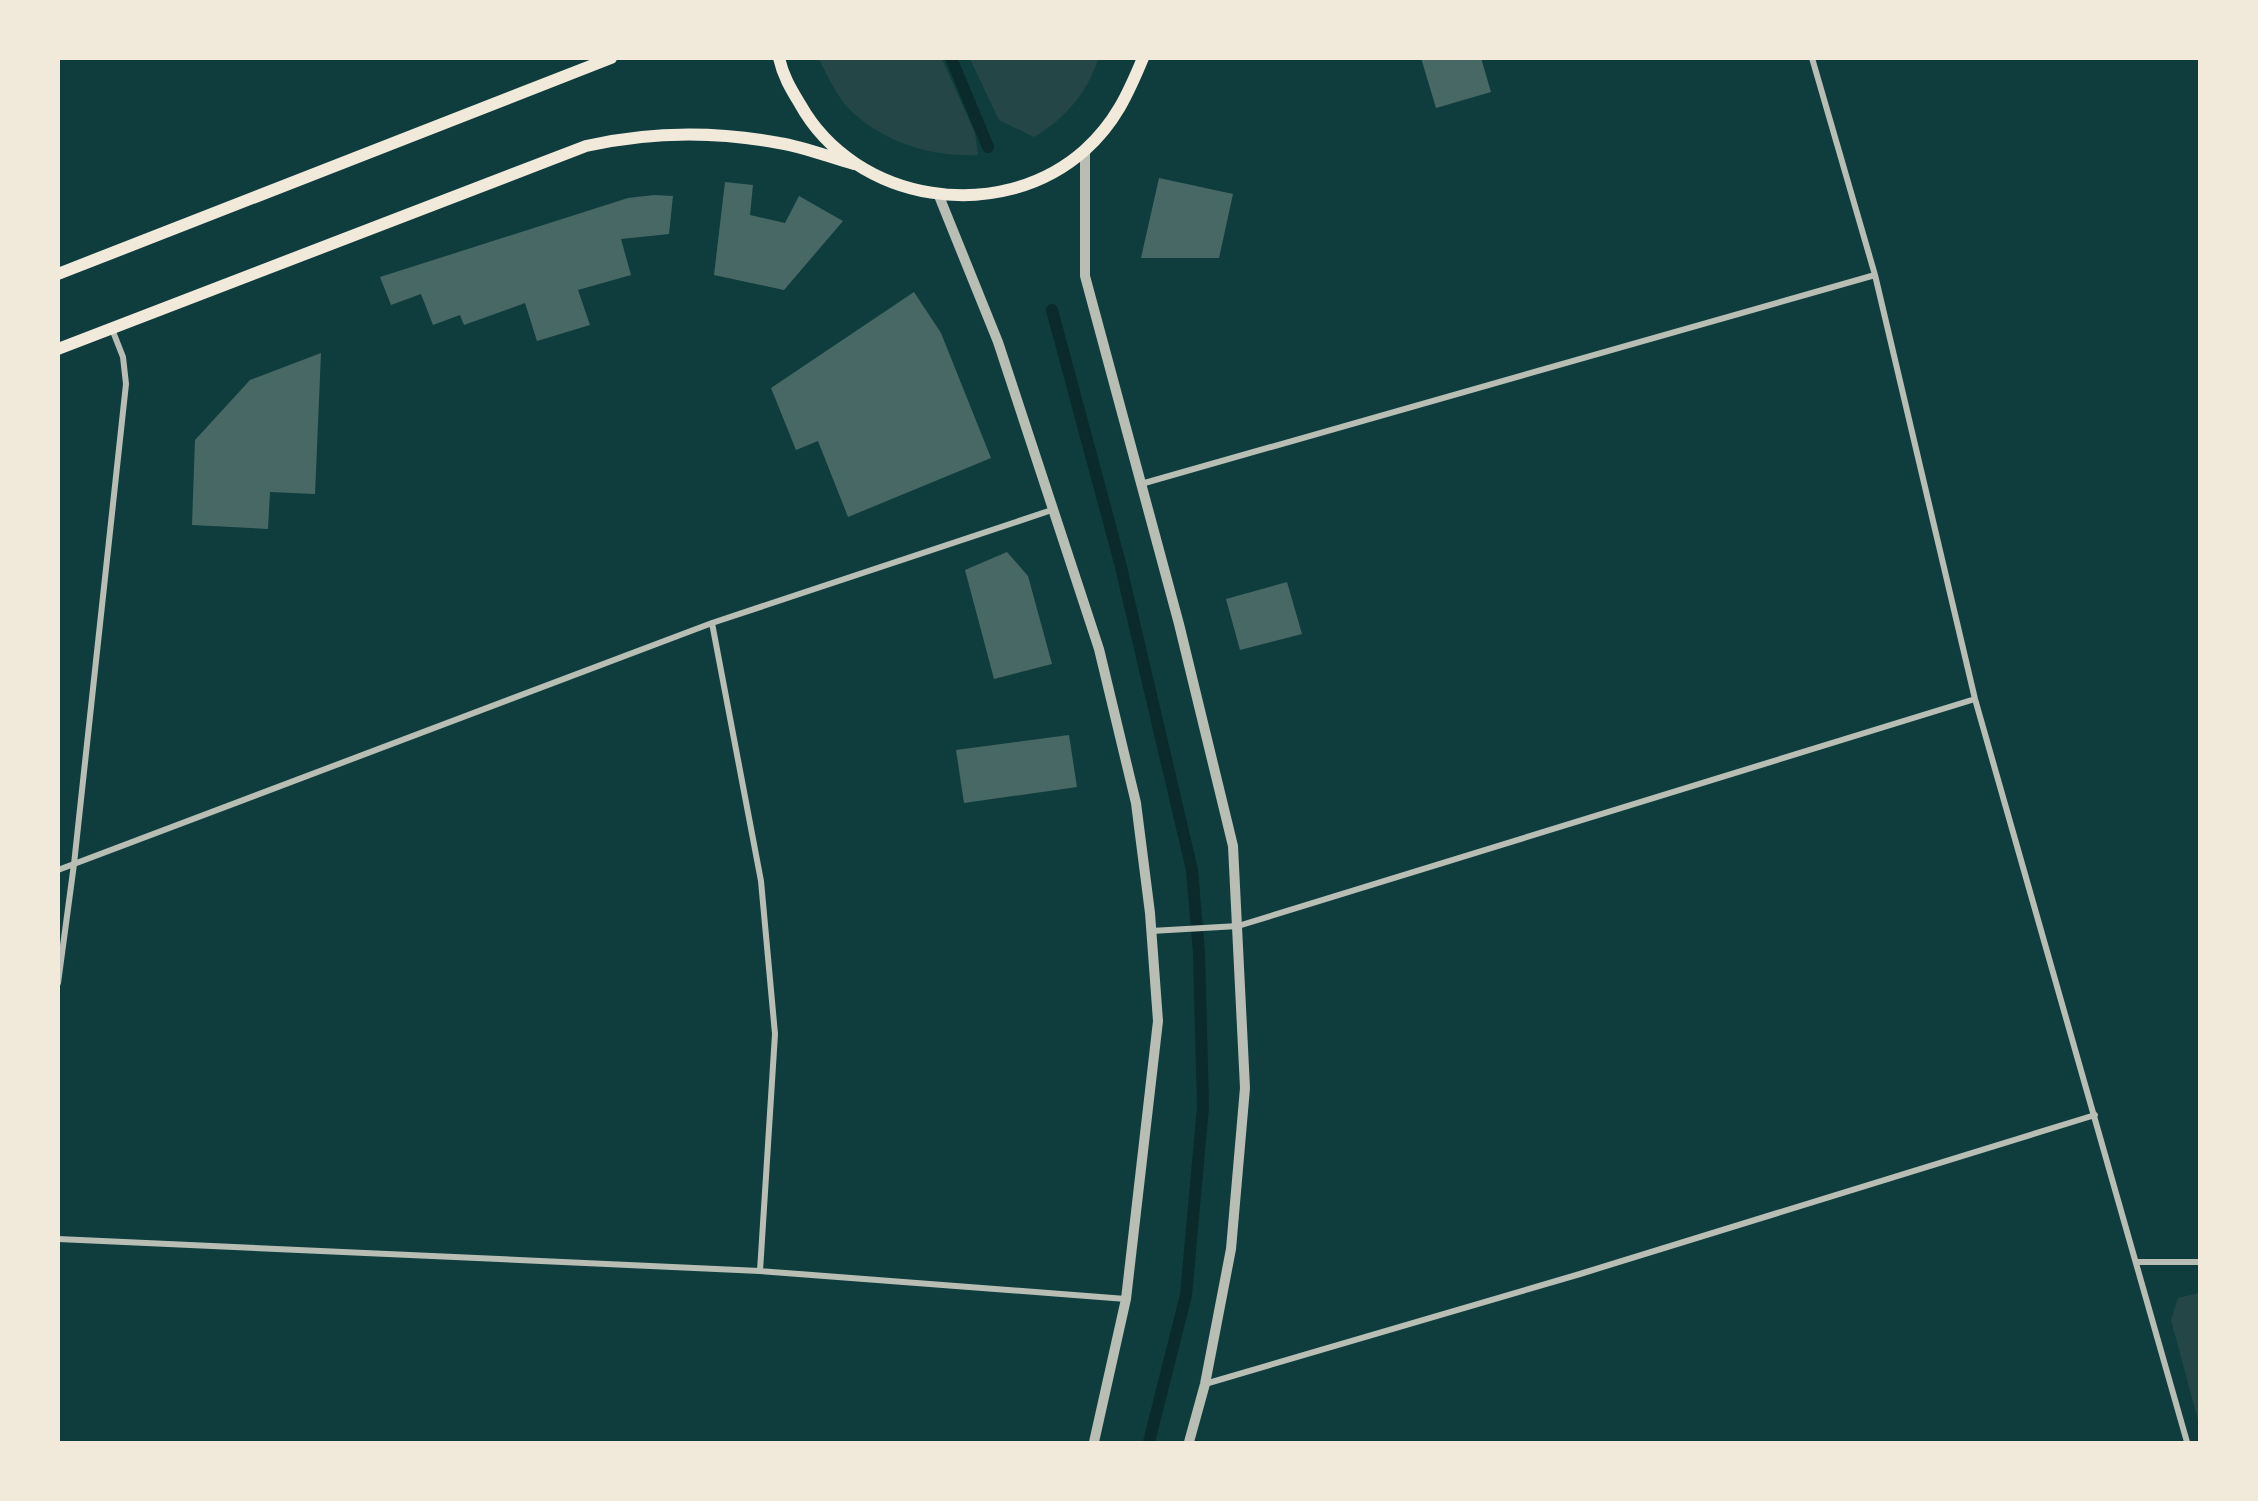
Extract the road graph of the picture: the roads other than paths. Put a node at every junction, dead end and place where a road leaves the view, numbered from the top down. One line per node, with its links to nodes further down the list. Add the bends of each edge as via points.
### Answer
1 (612, 58): 8 (main road)
2 (779, 58): 6 (main road, via 782,73 811,124)
3 (1143, 58): 5 (main road, via 1122,108)
4 (1812, 58): 9 (street)
5 (1084, 150): 7 (main road, via 1041,178 991,194); 12 (street, via 1085,276)
6 (854, 164): 7 (main road, via 895,185); 10 (main road, via 781,143 736,136 628,137 586,146)
7 (939, 195): 13 (street, via 998,342)
8 (58, 274)
9 (1875, 275): 12 (street); 15 (street)
10 (112, 329): 11 (main road); 16 (street, via 123,357 126,384)
11 (58, 349)
12 (1140, 484): 18 (street, via 1233,846)
13 (1053, 510): 14 (street); 19 (street, via 1099,649 1136,803)
14 (712, 623): 16 (street); 25 (street, via 761,881 775,1034)
15 (1975, 699): 18 (street); 21 (street)
16 (74, 864): 17 (street); 20 (street)
17 (58, 870)
18 (1238, 926): 19 (street); 27 (street, via 1245,1088 1231,1249)
19 (1151, 930): 26 (street, via 1158,1021)
20 (58, 982)
21 (2095, 1115): 23 (street); 27 (street, via 1580,1275)
22 (58, 1239): 25 (street)
23 (2137, 1262): 24 (street); 30 (street)
24 (2199, 1262)
25 (760, 1271): 26 (street)
26 (1126, 1299): 28 (street)
27 (1205, 1384): 29 (street)
28 (1094, 1443)
29 (1189, 1443)
30 (2187, 1443)

